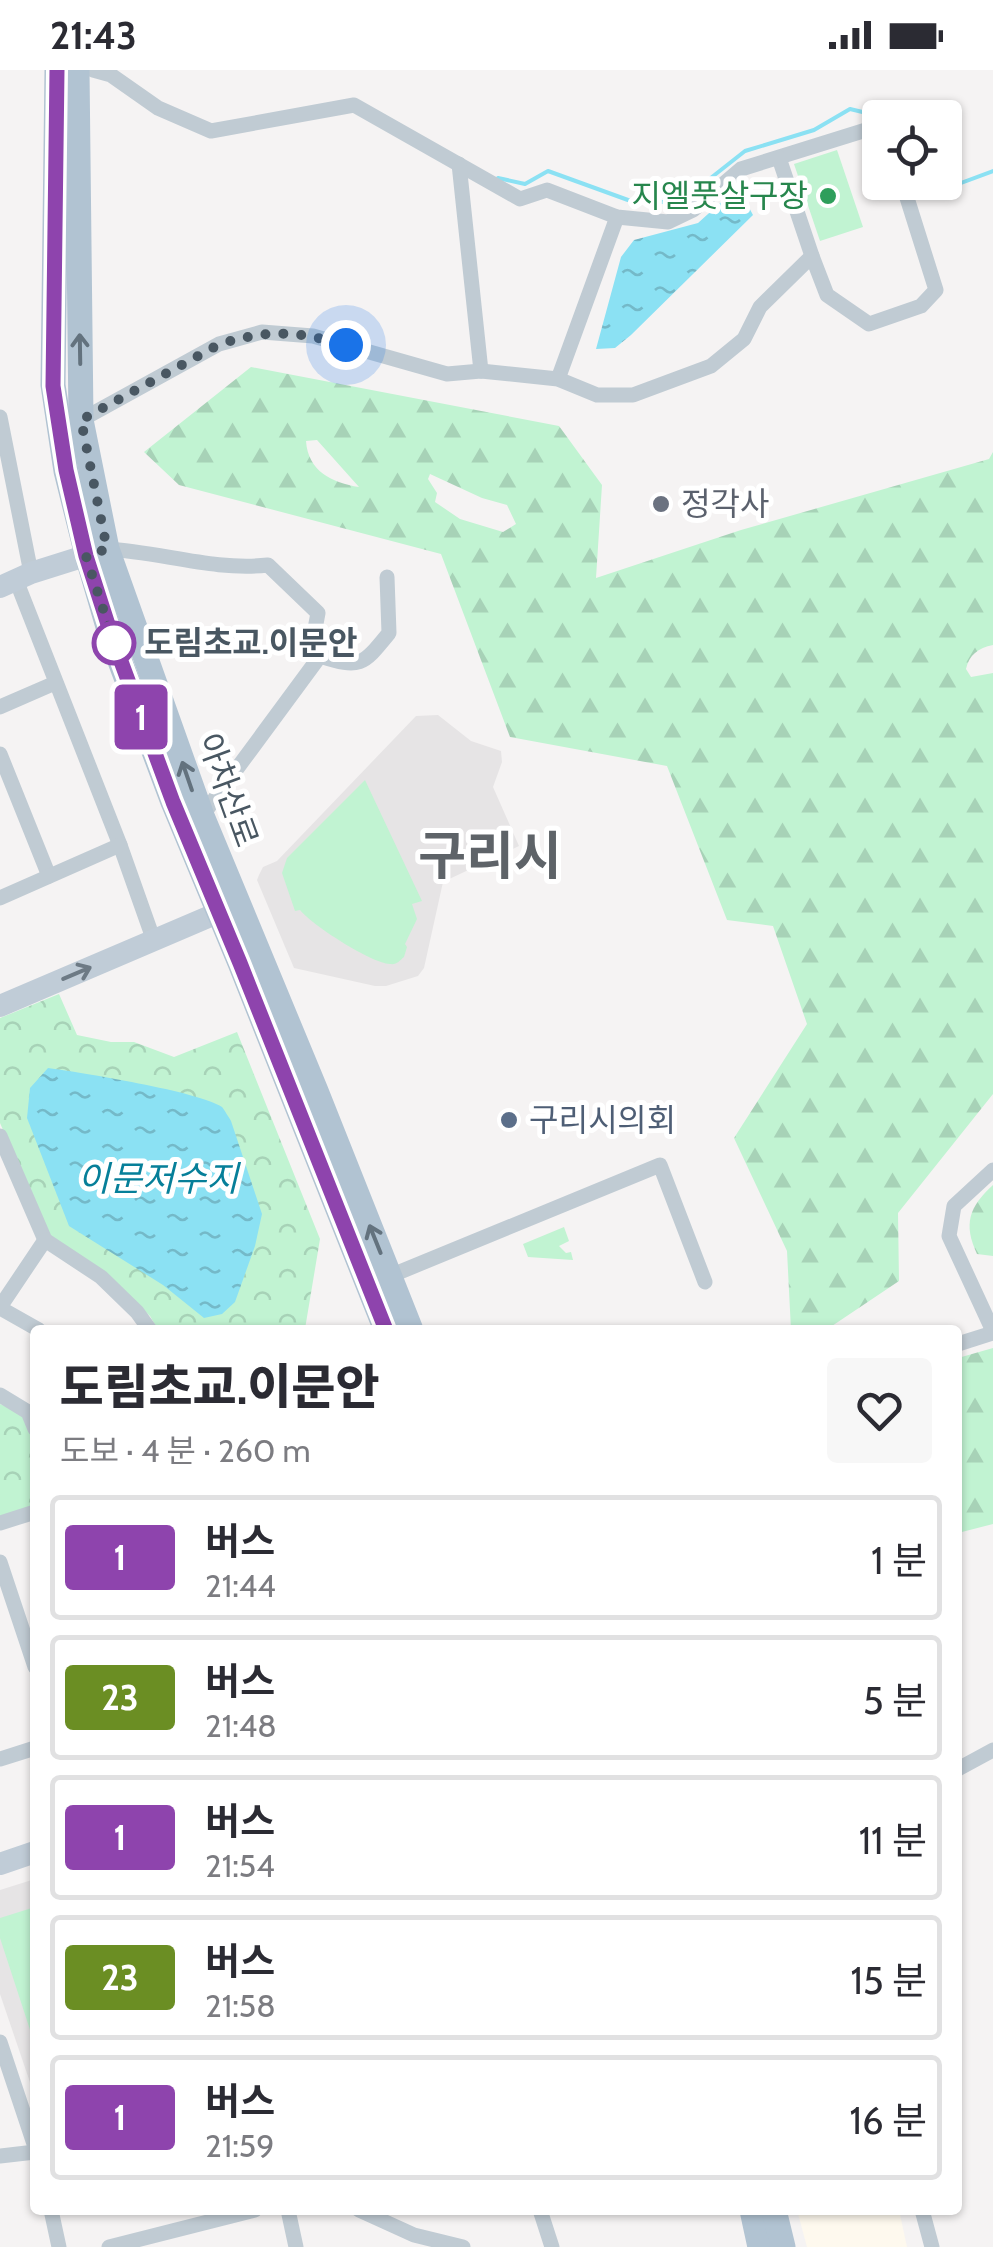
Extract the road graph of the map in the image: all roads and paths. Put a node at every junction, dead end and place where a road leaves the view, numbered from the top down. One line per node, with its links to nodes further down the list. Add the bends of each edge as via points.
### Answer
1 (57, 70): 15 (main road, 아차산로, via 53,386 66,470)
2 (77, 70): 13 (main road, 아차산로, one-way to 2)
3 (94, 70): 6 (street, via 211,131 354,105)
4 (862, 131): 5 (street)
5 (778, 158): 8 (street, via 741,169 668,222); 9 (street)
6 (459, 164): 8 (street, via 520,199 546,190); 10 (street)
7 (908, 200): 9 (street, via 936,290 920,306 868,324 827,296)
8 (617, 217): 11 (street)
9 (812, 256): 11 (street, via 760,307 744,339 711,366 633,395 597,395)
10 (481, 371): 11 (street); 13 (street, via 447,374 313,336 262,332 220,344)
11 (558, 378)
12 (0, 417): 14 (street)
13 (81, 420): 15 (main road, 아차산로)
14 (5, 482): 17 (street)
15 (97, 552): 17 (street); 18 (street, via 142,551 239,569 268,565 318,613); 22 (main road, 아차산로, one-way to 15); 26 (main road, 아차산로, via 112,637)
16 (387, 576): 18 (street, via 390,633 366,661 350,666)
17 (16, 580): 19 (street)
18 (320, 656): 22 (street)
19 (54, 683): 20 (street); 23 (street)
20 (0, 707)
21 (0, 754): 24 (street)
22 (202, 816): 32 (main road, 아차산로, one-way to 22)
23 (120, 845): 24 (street); 27 (street)
24 (49, 876): 25 (street)
25 (0, 898)
26 (220, 912): 27 (street); 37 (main road, 아차산로)
27 (154, 941): 28 (street, one-way to 27)
28 (0, 1006)
29 (0, 1136): 31 (street)
30 (993, 1170): 39 (street, via 954,1206 950,1236)
31 (46, 1240): 34 (street); 36 (street, via 101,1277)
32 (390, 1276): 33 (street, via 660,1166); 38 (main road, 아차산로)
33 (705, 1282)
34 (0, 1308): 35 (street)
35 (30, 1325)
36 (146, 1325)
37 (384, 1325)
38 (409, 1325)
39 (993, 1332): 40 (street)
40 (962, 1343)
41 (0, 1396): 42 (street)
42 (30, 1417)
43 (30, 1514): 44 (street)
44 (0, 1523)
45 (0, 1562): 46 (street)
46 (30, 1652)
47 (30, 1750): 49 (street)
48 (993, 1750): 50 (street)
49 (0, 1759)
50 (962, 1766)
51 (30, 1854): 52 (street)
52 (0, 1864)
53 (0, 2042): 54 (street)
54 (30, 2135)
55 (30, 2151): 56 (street)
56 (0, 2156)
57 (51, 2215): 66 (street)
58 (236, 2215): 65 (street)
59 (289, 2215): 67 (street)
60 (370, 2215): 68 (street)
61 (542, 2215): 69 (street)
62 (753, 2215): 70 (main road)
63 (775, 2215): 71 (main road)
64 (923, 2215): 72 (street)
65 (116, 2246)
66 (59, 2247)
67 (296, 2247)
68 (462, 2247)
69 (552, 2247)
70 (760, 2247)
71 (783, 2247)
72 (932, 2247)

